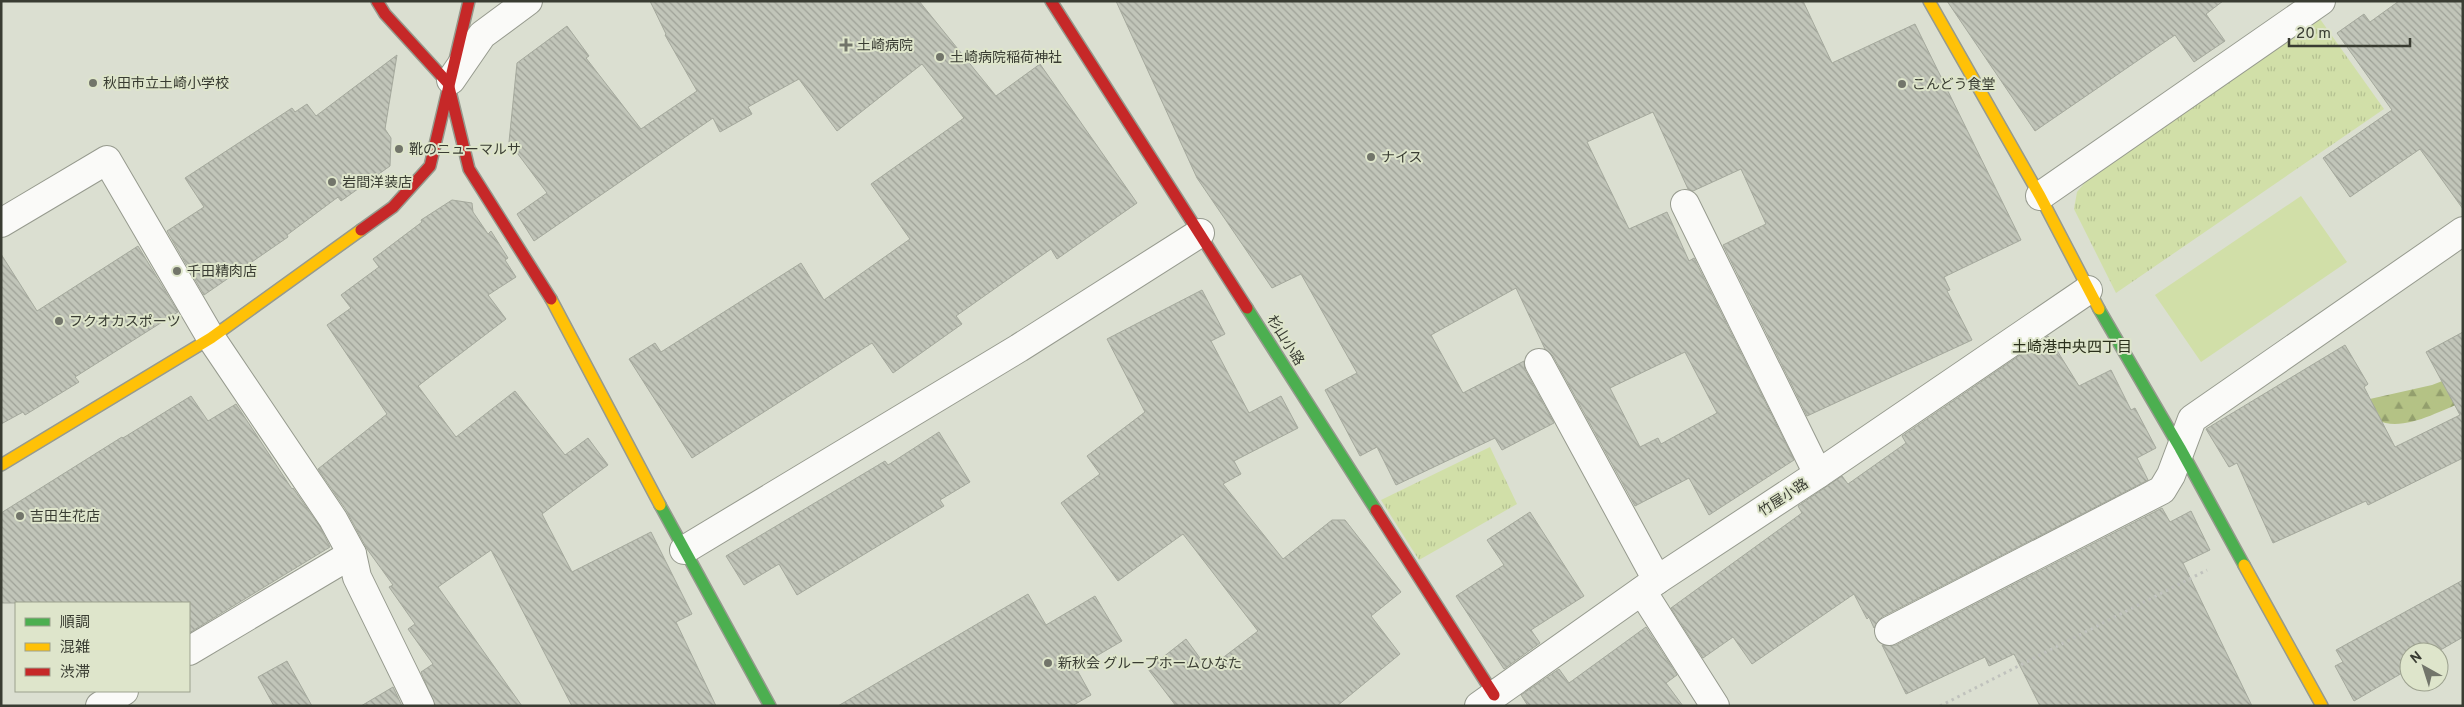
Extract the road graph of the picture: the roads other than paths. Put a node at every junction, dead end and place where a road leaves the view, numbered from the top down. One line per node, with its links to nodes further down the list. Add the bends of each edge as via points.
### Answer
1 (377, 1): 7 (street)
2 (469, 1): 7 (street)
3 (528, 1): 7 (street, via 482,35)
4 (1051, 1): 12 (street, 杉山小路)
5 (1930, 1): 8 (street)
6 (2321, 1): 8 (street)
7 (448, 83): 14 (street, via 430,166 393,207); 19 (street, via 469,169 542,282)
8 (2040, 196): 13 (street)
9 (1685, 204): 18 (street)
10 (1, 223): 14 (street, via 107,160)
11 (2463, 232): 16 (street, via 2192,419)
12 (1200, 233): 19 (street, via 1019,348); 25 (street, 杉山小路)
13 (2088, 290): 16 (street); 18 (street, 竹屋小路)
14 (211, 338): 17 (street); 20 (street, via 333,519)
15 (1539, 363): 21 (street)
16 (2180, 448): 22 (street, via 2162,490); 30 (street)
17 (1, 465)
18 (1818, 474): 21 (street, 竹屋小路)
19 (684, 550): 28 (street)
20 (352, 554): 23 (street); 27 (street, via 357,578)
21 (1649, 585): 25 (street, 竹屋小路); 29 (street)
22 (1889, 631)
23 (190, 650)
24 (122, 692): 26 (street)
25 (1486, 700)
26 (100, 706)
27 (420, 706)
28 (770, 706)
29 (1715, 706)
30 (2322, 706)

